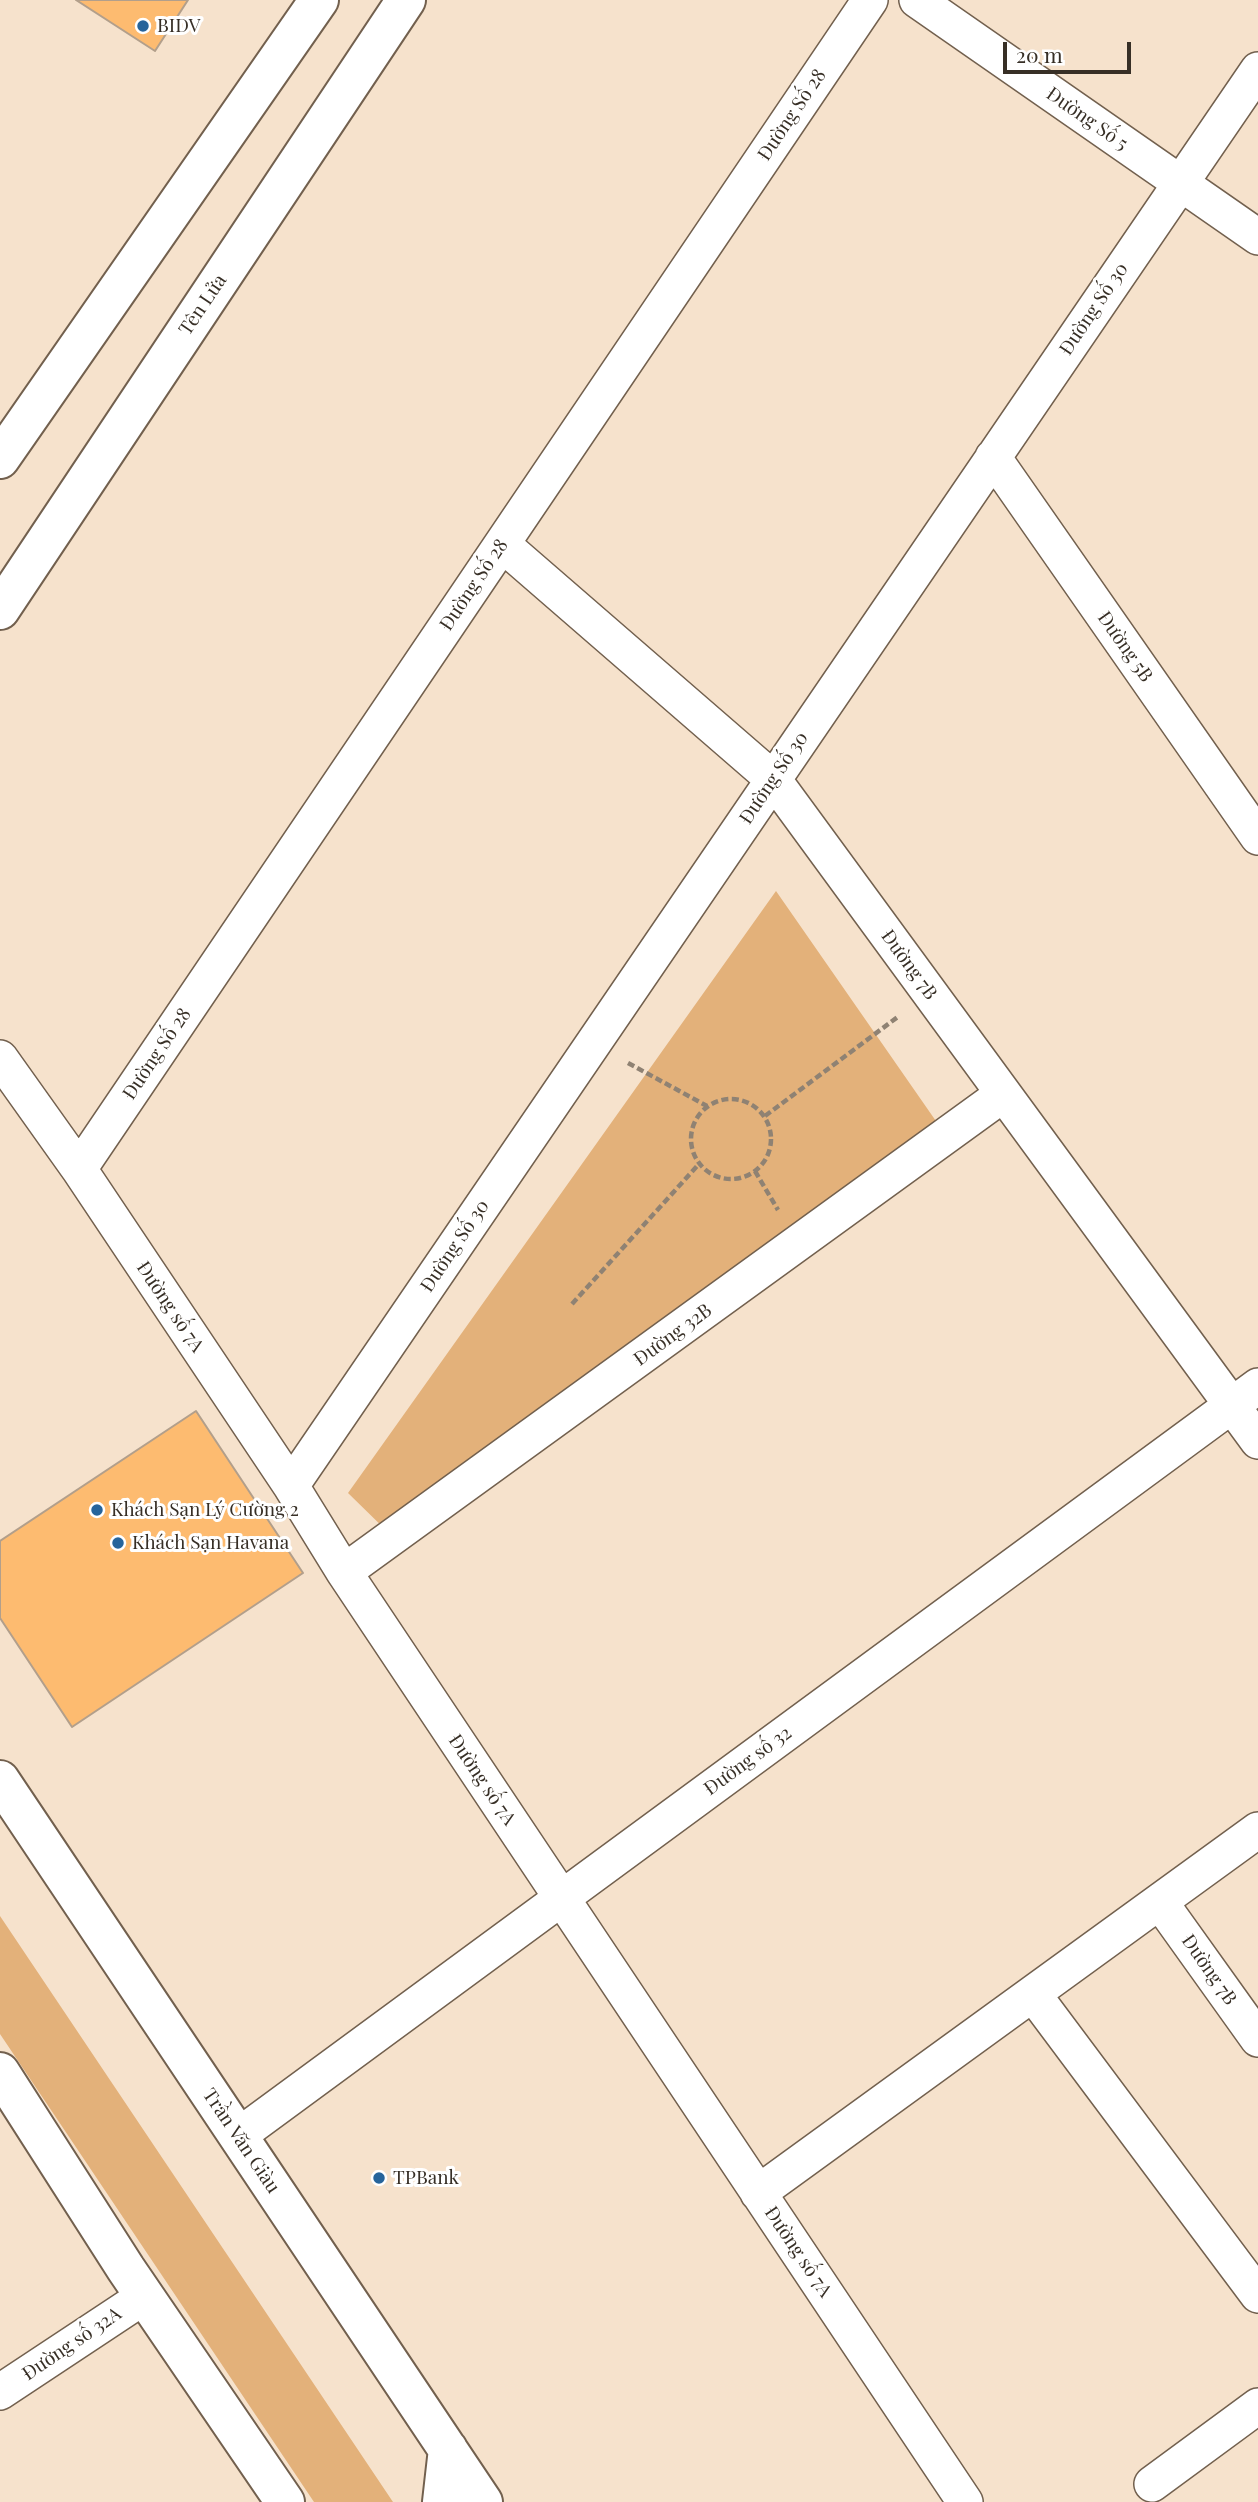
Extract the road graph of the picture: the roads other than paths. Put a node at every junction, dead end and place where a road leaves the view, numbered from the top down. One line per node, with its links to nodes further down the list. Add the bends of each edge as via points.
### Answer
1 (319, 0): 9 (main road)
2 (406, 0): 11 (main road, Tên Lửa)
3 (870, 0): 10 (street, Đường Số 28)
4 (917, 0): 6 (street, Đường Số 5)
5 (1258, 69): 6 (street, Đường Số 30)
6 (1181, 183): 7 (street, Đường Số 5); 8 (street, Đường Số 30)
7 (1258, 237)
8 (993, 457): 12 (street, Đường Số 30); 13 (street, Đường 5B)
9 (0, 459)
10 (502, 544): 12 (street, Đường 7B); 16 (street, Đường Số 28)
11 (0, 610)
12 (773, 779): 15 (street, Đường 7B); 19 (street, Đường Số 30)
13 (1258, 837)
14 (0, 1058): 16 (street, Đường số 7A)
15 (1002, 1095): 17 (street, Đường 7B); 20 (street, Đường 32B)
16 (79, 1170): 19 (street, Đường số 7A)
17 (1245, 1395): 18 (street, Đường 7B); 23 (street, Đường số 32)
18 (1258, 1441)
19 (291, 1486): 20 (street, Đường số 7A)
20 (344, 1572): 23 (street, Đường số 7A)
21 (0, 1780): 28 (main road, Trần Văn Giàu)
22 (1258, 1830): 24 (street)
23 (561, 1899): 28 (street, Đường số 32); 29 (street, Đường số 7A)
24 (1160, 1902): 25 (street); 26 (street, Đường 7B)
25 (1033, 1994): 29 (street); 30 (street)
26 (1258, 2039)
27 (0, 2073): 31 (main road)
28 (238, 2136): 34 (main road, Trần Văn Giàu)
29 (758, 2193): 39 (street, Đường số 7A)
30 (1258, 2295)
31 (145, 2296): 32 (street, Đường số 32A); 36 (main road)
32 (0, 2392)
33 (1258, 2406): 35 (street)
34 (448, 2449): 37 (main road); 38 (main road, Trần Văn Giàu)
35 (1152, 2484)
36 (285, 2502)
37 (442, 2502)
38 (483, 2502)
39 (965, 2502)

